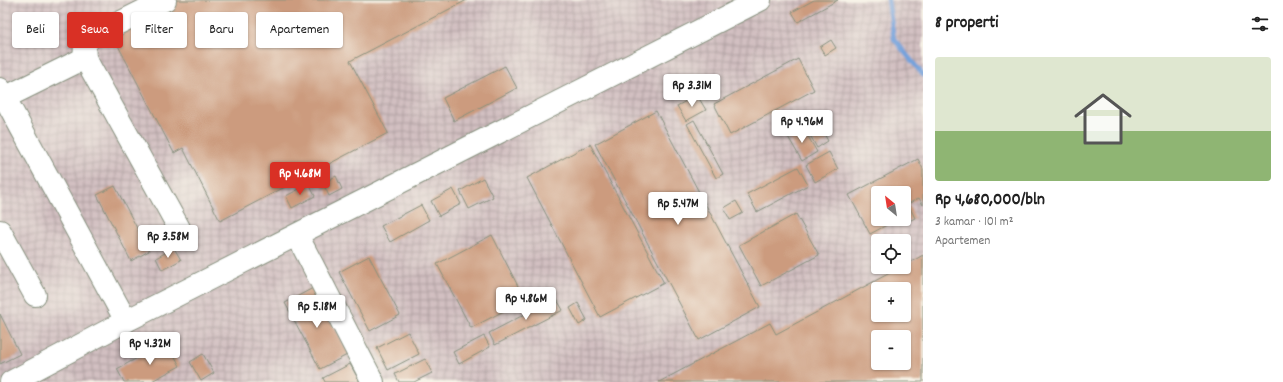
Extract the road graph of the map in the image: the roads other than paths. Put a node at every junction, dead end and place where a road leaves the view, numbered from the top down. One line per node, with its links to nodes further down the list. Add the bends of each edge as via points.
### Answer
1 (165, 0): 3 (street, via 91,37 84,49)
2 (760, 0): 7 (street)
3 (86, 58): 4 (street); 5 (street)
4 (2, 95): 9 (street)
5 (179, 228)
6 (0, 231): 8 (street)
7 (297, 235): 9 (street); 11 (street)
8 (35, 295)
9 (126, 321): 10 (street)
10 (11, 382)
11 (373, 382)

